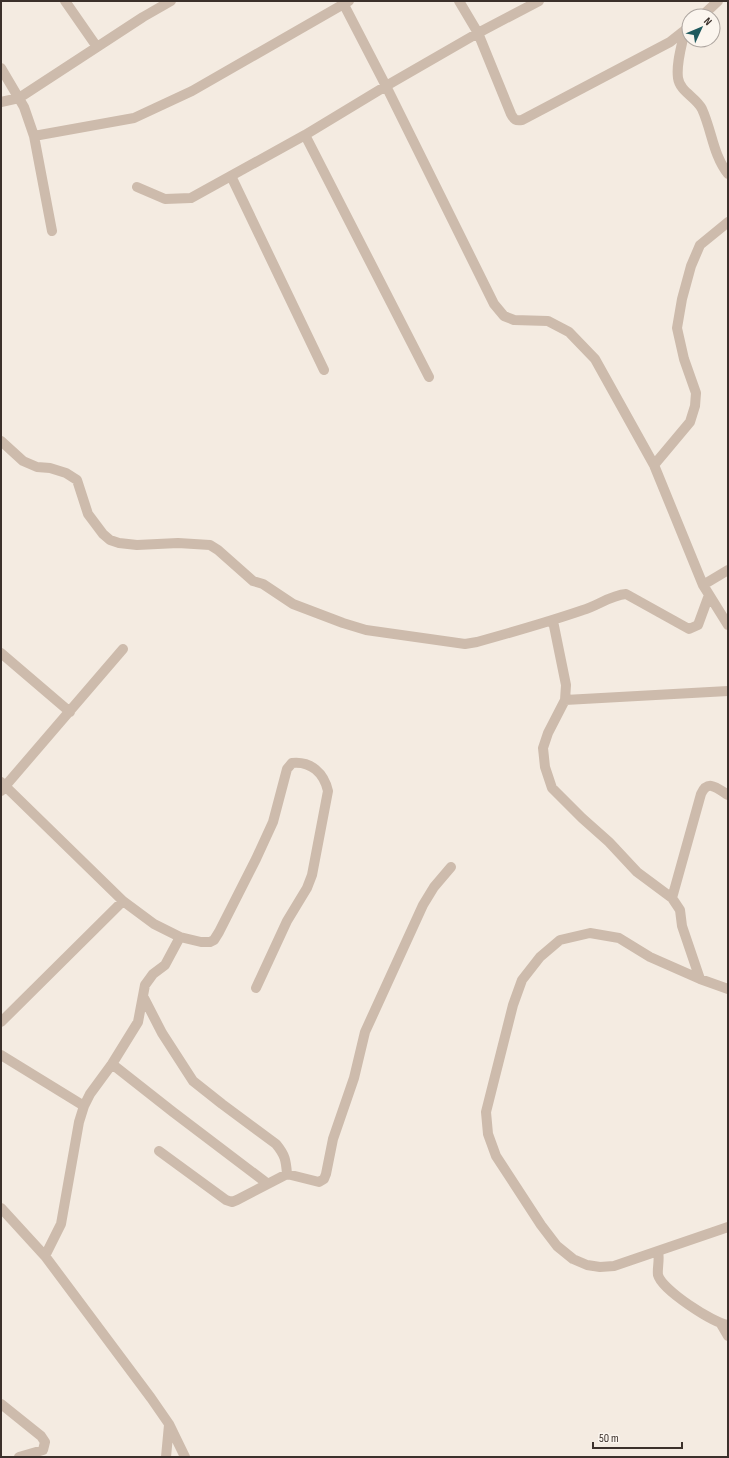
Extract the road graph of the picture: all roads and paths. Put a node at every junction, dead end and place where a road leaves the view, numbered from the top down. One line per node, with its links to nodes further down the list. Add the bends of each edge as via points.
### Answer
1 (65, 1): 10 (street)
2 (171, 1): 10 (street)
3 (459, 1): 8 (street)
4 (539, 1): 8 (street)
5 (718, 1): 7 (street)
6 (345, 2): 13 (street); 17 (street, via 192,91 134,118)
7 (711, 8)
8 (478, 33): 9 (street, via 511,114 518,121 670,42); 13 (street)
9 (681, 33)
10 (97, 47): 14 (street)
11 (682, 48): 18 (street, via 677,71 678,82 702,108 716,153)
12 (1, 68): 14 (street)
13 (386, 86): 16 (street); 26 (street, via 494,304 504,316 514,320 548,321 569,332 595,358)
14 (19, 98): 15 (street); 17 (street)
15 (1, 102)
16 (305, 135): 19 (street); 24 (street)
17 (34, 136): 22 (street)
18 (728, 174)
19 (231, 176): 20 (street, via 191,198 165,200); 23 (street)
20 (137, 188)
21 (728, 222): 26 (street, via 700,245 682,299 677,328 696,393 696,406 690,422)
22 (52, 232)
23 (324, 370)
24 (429, 377)
25 (1, 441): 30 (street, via 23,461 36,468 50,468 77,480 88,514 110,540 137,545 210,545 253,581 263,584 293,604 343,624 366,630 465,644)
26 (654, 465): 28 (street)
27 (728, 570): 28 (street)
28 (703, 585): 29 (street)
29 (709, 595): 30 (street, via 698,624 692,628 685,628 626,594); 31 (street)
30 (553, 621): 35 (street, via 566,685)
31 (728, 625)
32 (123, 648): 36 (street)
33 (2, 656): 36 (street)
34 (728, 691): 35 (street)
35 (565, 700): 40 (street, via 542,748 552,788 637,872)
36 (70, 712): 37 (street)
37 (3, 786): 41 (street)
38 (728, 795): 40 (street, via 712,786 704,788)
39 (450, 867): 52 (street, via 424,905 365,1032 324,1179 319,1182)
40 (672, 898): 43 (street, via 680,910 682,926)
41 (123, 901): 42 (street, via 154,924); 47 (street)
42 (180, 937): 44 (street, via 201,942 214,940 273,822 287,769 292,763 313,767 327,784 328,791 312,875 307,888 286,921); 46 (street, via 165,965 153,974 145,985)
43 (700, 979): 45 (street); 56 (street, via 650,957 619,938 590,933 560,940 540,957 522,980 512,1005 486,1112 488,1134 496,1156 541,1225 557,1246 573,1259 588,1265 614,1266)
44 (256, 988)
45 (728, 989)
46 (144, 998): 49 (street, via 138,1022); 52 (street, via 162,1033 194,1081 276,1144 286,1161)
47 (1, 1022)
48 (1, 1055): 50 (street)
49 (112, 1064): 50 (street); 53 (street)
50 (84, 1106): 57 (street, via 61,1224)
51 (159, 1151): 53 (street, via 232,1202)
52 (286, 1174): 53 (street)
53 (268, 1184)
54 (1, 1208): 57 (street)
55 (728, 1227): 56 (street)
56 (658, 1250): 58 (street, via 658,1275 665,1286 690,1306)
57 (45, 1256): 61 (street)
58 (725, 1325): 59 (street)
59 (728, 1336)
60 (1, 1404): 62 (street, via 45,1442 43,1450)
61 (170, 1424): 63 (street); 64 (street)
62 (19, 1457)
63 (166, 1457)
64 (185, 1457)

